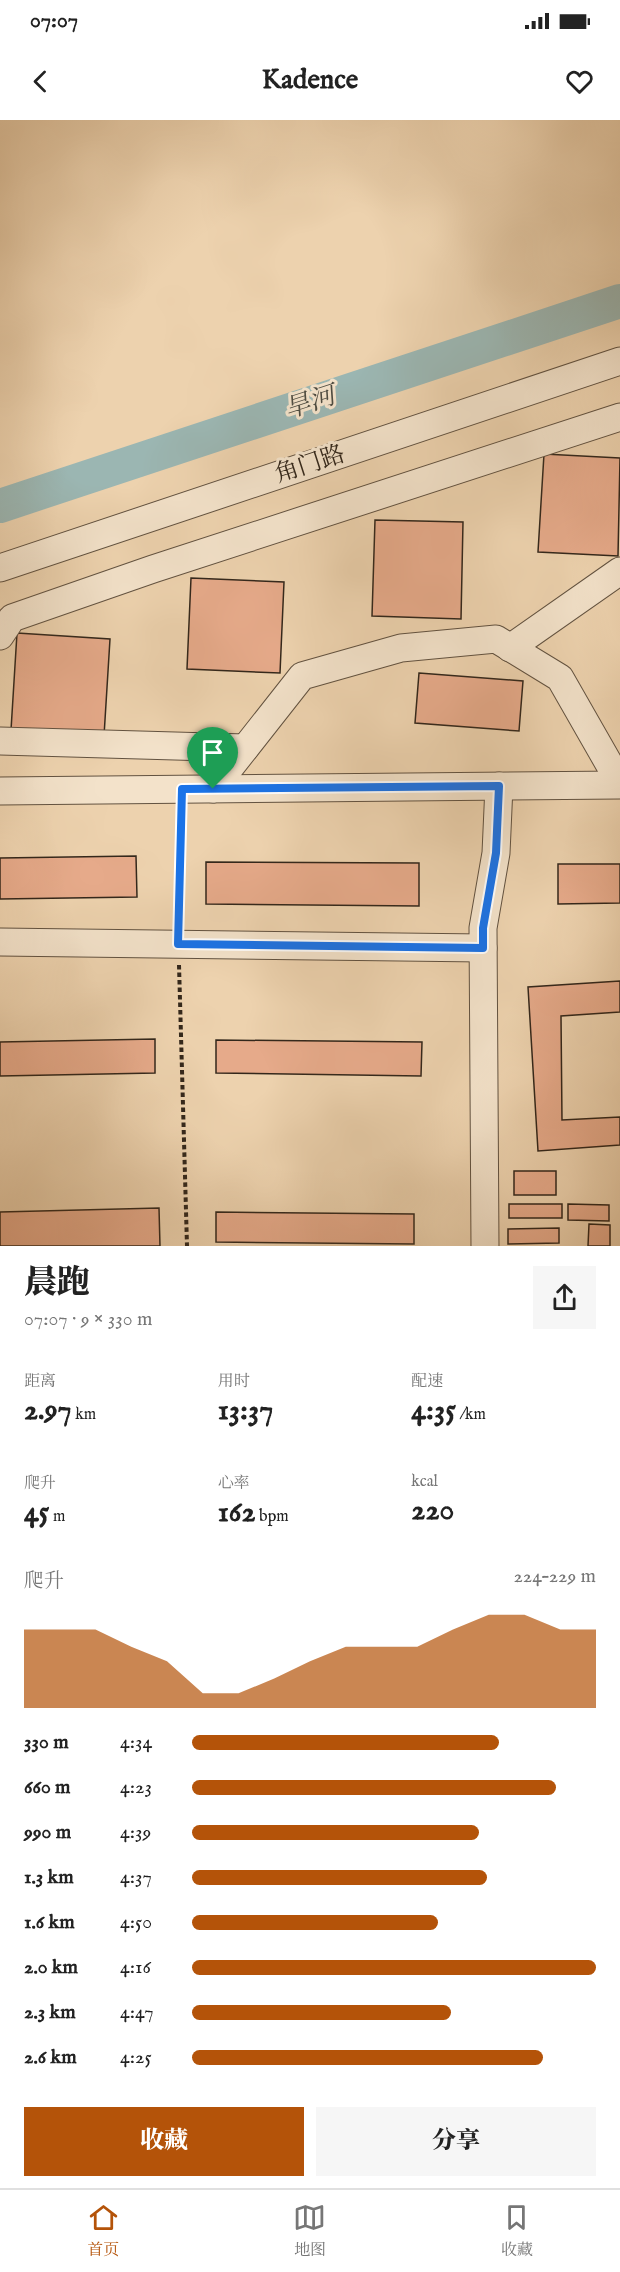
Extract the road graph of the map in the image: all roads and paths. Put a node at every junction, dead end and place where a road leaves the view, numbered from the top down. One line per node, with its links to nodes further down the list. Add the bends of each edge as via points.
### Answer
1 (620, 361): 3 (street, 角门路)
2 (620, 417): 5 (street, via 12,618)
3 (0, 568)
4 (620, 571): 6 (street)
5 (0, 636)
6 (510, 648): 8 (street, via 496,639 401,648 302,676); 9 (street, via 560,678)
7 (0, 741): 8 (street)
8 (245, 748): 12 (street)
9 (620, 784): 10 (street)
10 (499, 786): 12 (street); 16 (street, via 496,853)
11 (182, 789): 12 (street); 13 (street); 15 (path)
12 (213, 789)
13 (0, 792)
14 (0, 942): 15 (street)
15 (178, 944): 16 (street); 17 (path)
16 (483, 948): 18 (street)
17 (187, 1246)
18 (485, 1246)

